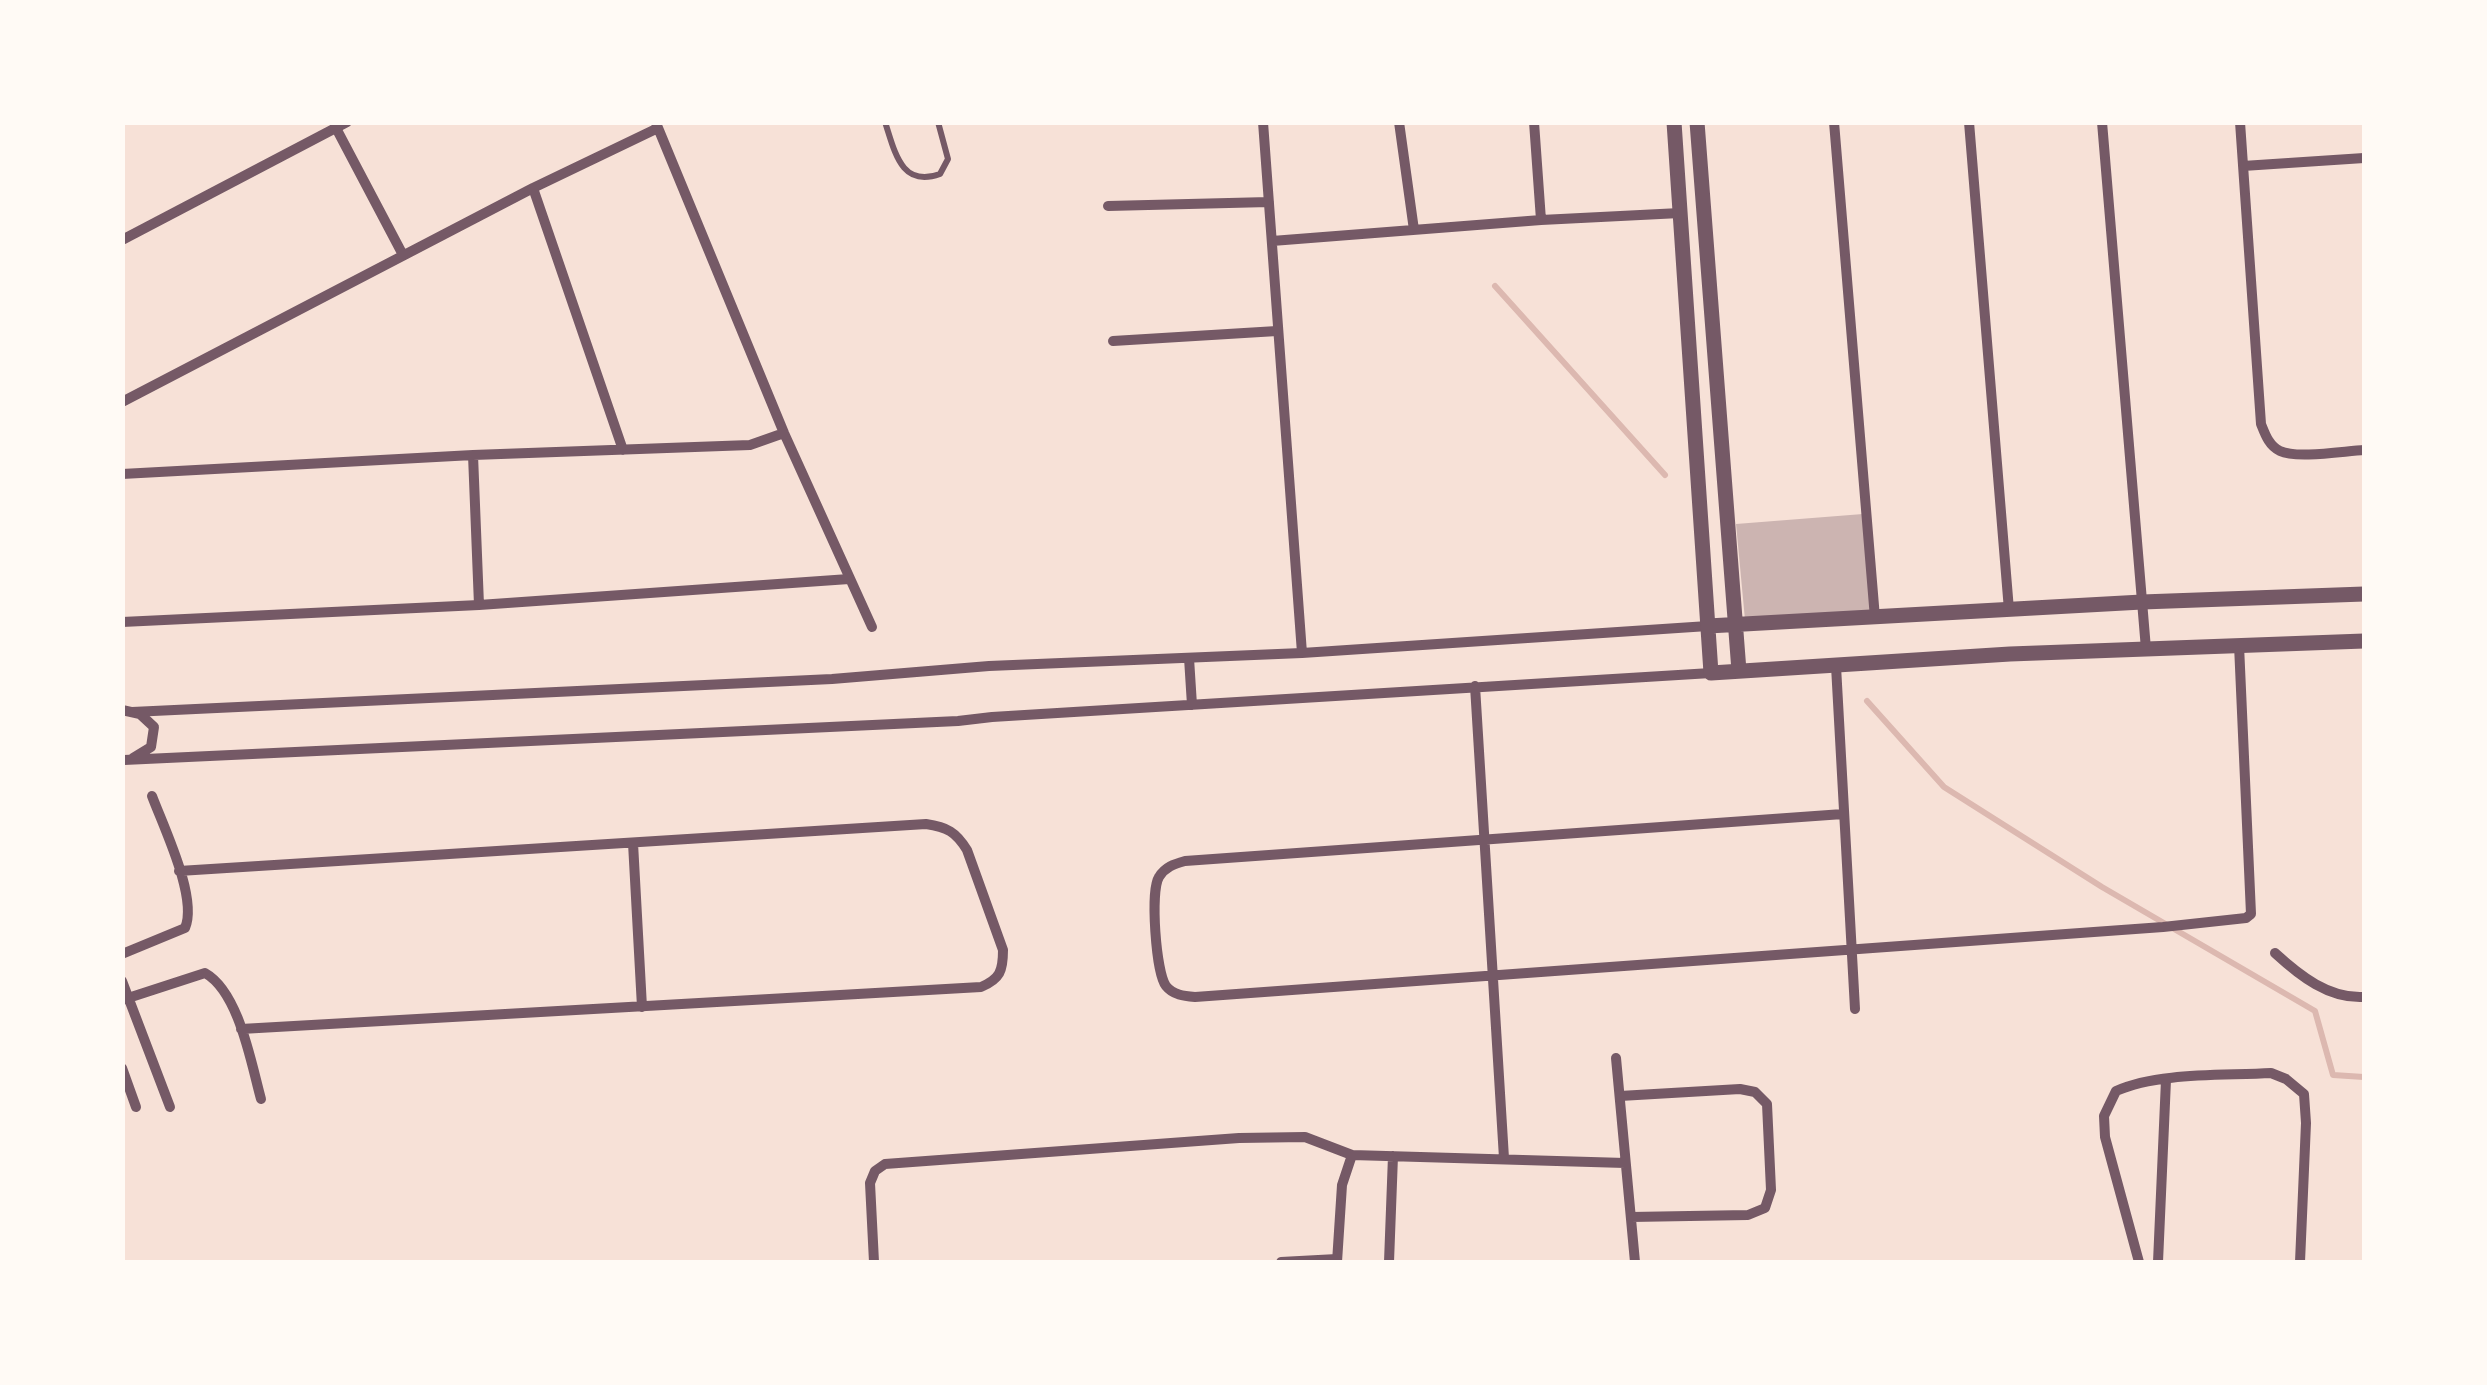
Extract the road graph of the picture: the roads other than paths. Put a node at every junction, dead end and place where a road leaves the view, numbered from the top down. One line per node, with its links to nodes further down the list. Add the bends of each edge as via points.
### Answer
1 (885, 122): 2 (lane, via 909,174 925,179 940,174 948,159)
2 (938, 122)
3 (1263, 122): 17 (street)
4 (1399, 122): 21 (street)
5 (1534, 122): 20 (street)
6 (1674, 122): 19 (street)
7 (1697, 122): 40 (street)
8 (1834, 122): 38 (street)
9 (1969, 122): 37 (street)
10 (2102, 122): 35 (street)
11 (2240, 122): 15 (street)
12 (342, 125): 22 (street); 24 (street)
13 (657, 125): 16 (street); 28 (street)
14 (2364, 158): 15 (street)
15 (2243, 166): 30 (street, via 2260,424 2279,450)
16 (533, 188): 24 (street); 29 (street)
17 (1269, 202): 18 (street); 23 (street)
18 (1108, 206)
19 (1680, 213): 20 (street); 41 (street)
20 (1541, 220): 21 (street)
21 (1414, 230): 23 (street)
22 (122, 240)
23 (1272, 241): 25 (street)
24 (404, 254): 27 (street)
25 (1277, 331): 26 (street); 46 (street)
26 (1114, 341)
27 (122, 402)
28 (784, 433): 29 (street, via 750,445); 33 (street)
29 (623, 450): 31 (street)
30 (2364, 450)
31 (473, 455): 32 (street); 36 (street)
32 (122, 474)
33 (848, 579): 36 (street); 42 (street)
34 (2364, 594): 35 (street)
35 (2142, 602): 37 (street); 45 (street)
36 (479, 605): 39 (street)
37 (2008, 610): 38 (street)
38 (1875, 618): 40 (street)
39 (122, 622)
40 (1736, 625): 41 (street); 49 (street)
41 (1708, 626): 46 (street); 50 (street)
42 (872, 627)
43 (2364, 641): 44 (street)
44 (2239, 644): 45 (street); 60 (street, via 2251,914 2236,921)
45 (2146, 649): 48 (street)
46 (1302, 653): 47 (street)
47 (1189, 658): 52 (street); 53 (street)
48 (1836, 666): 49 (street); 56 (street)
49 (1739, 671): 50 (street)
50 (1711, 673): 51 (street)
51 (1474, 686): 52 (street); 57 (street)
52 (1192, 705): 54 (street)
53 (127, 711): 54 (street, via 149,721 154,740 141,755)
54 (123, 760)
55 (152, 796): 59 (street)
56 (1843, 814): 57 (street); 60 (street)
57 (1483, 842): 63 (street); 63 (street, via 1185,860 1168,866 1154,893 1160,975 1180,996)
58 (633, 843): 59 (street); 67 (street); 67 (street, via 945,827 968,850 1004,950 1004,968 981,988)
59 (179, 871): 62 (street, via 189,905 185,928)
60 (1852, 950): 63 (street); 68 (street)
61 (2275, 953): 65 (street, via 2326,990)
62 (122, 954)
63 (1491, 976): 79 (street)
64 (122, 981): 66 (street)
65 (2364, 997)
66 (126, 999): 69 (street, via 205,973 217,980); 76 (street)
67 (642, 1007): 69 (street)
68 (1854, 1009)
69 (241, 1029): 74 (street)
70 (1616, 1058): 73 (street)
71 (122, 1068): 75 (street)
72 (2166, 1080): 87 (street, via 2116,1091 2104,1116); 88 (street); 89 (street, via 2271,1073 2304,1094)
73 (1620, 1096): 80 (street); 81 (street, via 1740,1089 1767,1104 1770,1190 1764,1208 1748,1215)
74 (261, 1099)
75 (136, 1107)
76 (170, 1107)
77 (1352, 1155): 78 (street); 82 (street, via 1342,1185); 83 (street, via 1305,1137 1239,1138 885,1164 870,1183)
78 (1392, 1156): 79 (street); 85 (street)
79 (1504, 1158): 80 (street)
80 (1625, 1164): 81 (street)
81 (1631, 1217): 86 (street)
82 (1337, 1260): 84 (street)
83 (874, 1262)
84 (1282, 1262)
85 (1388, 1262)
86 (1635, 1262)
87 (2139, 1262)
88 (2158, 1262)
89 (2300, 1262)

